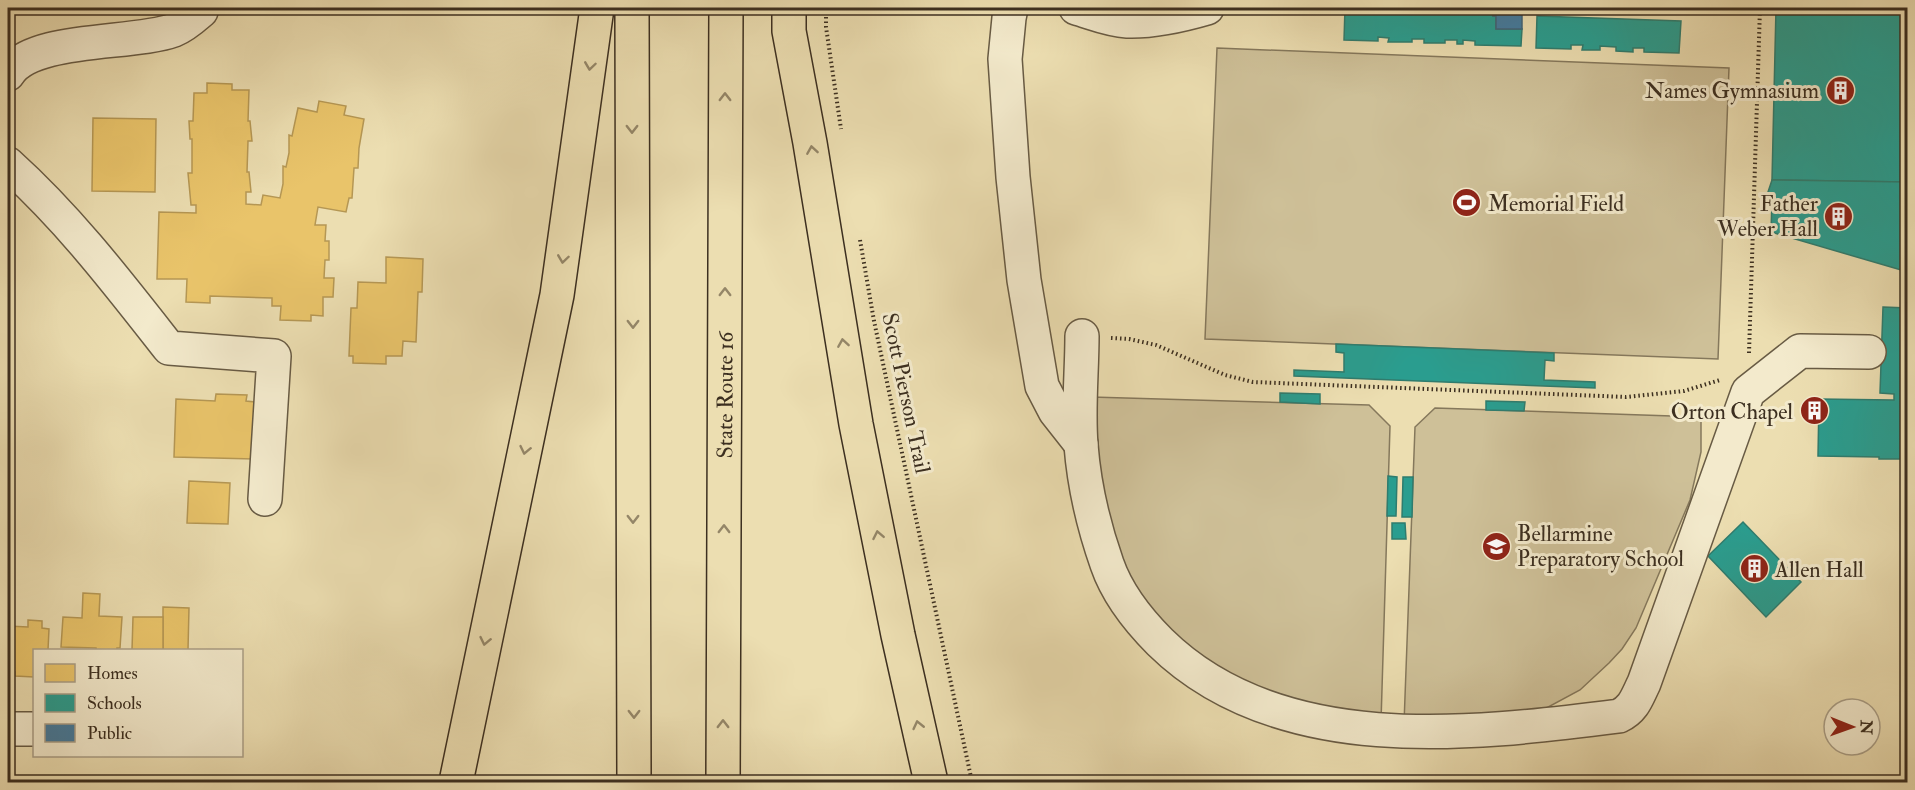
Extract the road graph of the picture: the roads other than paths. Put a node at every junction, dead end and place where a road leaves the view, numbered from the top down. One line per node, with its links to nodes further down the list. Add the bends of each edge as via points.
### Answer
1 (201, 8): 9 (street, via 190,21 175,29 153,36 77,44 28,57)
2 (597, 8): 17 (highway, one-way to 17, via 557,296)
3 (632, 8): 18 (highway, one-way to 18)
4 (726, 8): 19 (highway, State Route 16, one-way to 4)
5 (789, 8): 20 (highway, one-way to 5, via 856,424 789,31)
6 (1011, 8): 13 (street, via 1005,59 1026,291 1042,386 1055,411)
7 (1076, 8): 8 (street, via 1127,21)
8 (1207, 8)
9 (8, 74)
10 (8, 164): 14 (street, via 84,240 169,348 274,356)
11 (1082, 336): 13 (street)
12 (1869, 352): 13 (street, via 1800,351 1736,386 1634,705 1619,716 1536,727 1430,732 1366,728 1300,718 1250,701 1210,681 1151,633 1124,598 1107,566)
13 (1081, 444)
14 (265, 499)
15 (8, 729): 16 (street)
16 (33, 729)
17 (456, 783)
18 (634, 783)
19 (723, 783)
20 (931, 783)

